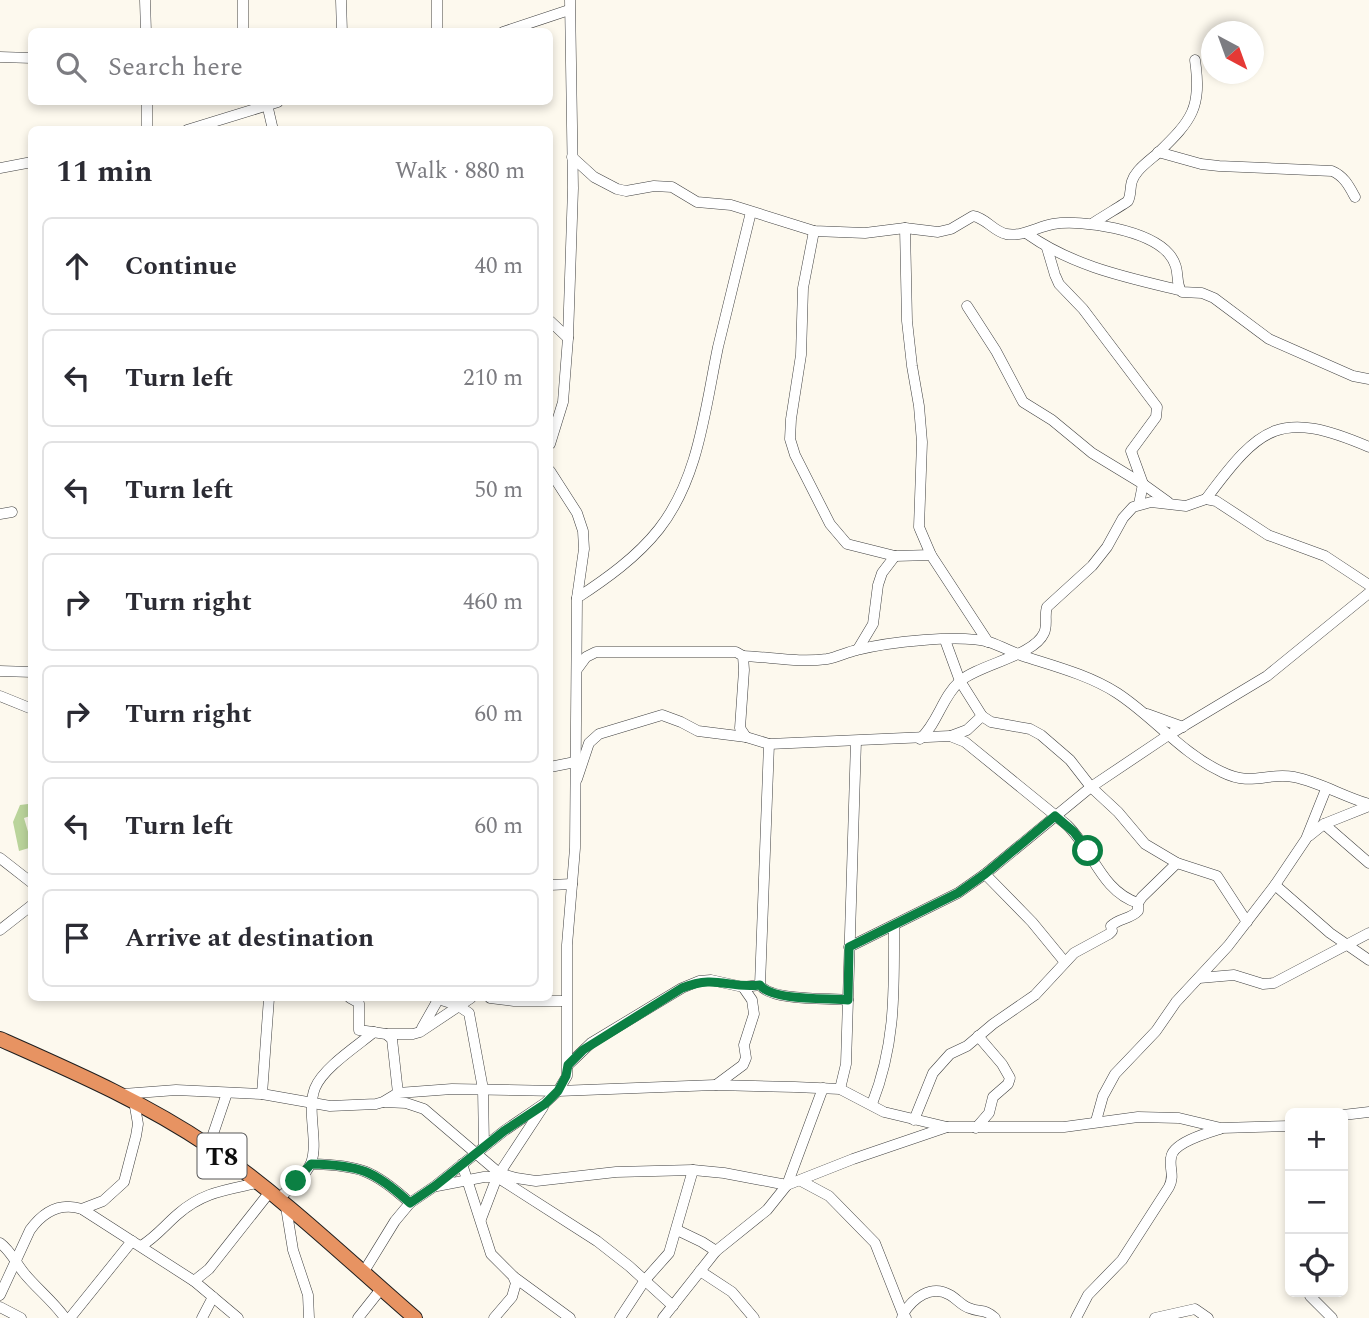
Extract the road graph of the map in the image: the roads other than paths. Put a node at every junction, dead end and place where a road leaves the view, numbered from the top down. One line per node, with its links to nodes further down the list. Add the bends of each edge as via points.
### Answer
1 (145, 0): 6 (street)
2 (243, 0): 7 (street)
3 (341, 0): 8 (street)
4 (437, 0): 9 (street)
5 (569, 5): 10 (street); 21 (street)
6 (146, 28)
7 (243, 28)
8 (342, 28)
9 (438, 28)
10 (513, 28)
11 (0, 57): 12 (street)
12 (28, 58)
13 (1195, 60): 20 (street, via 1197,102)
14 (147, 105): 17 (street)
15 (272, 105): 19 (street)
16 (245, 106): 18 (street)
17 (147, 126)
18 (197, 126)
19 (273, 126)
20 (1158, 152): 24 (street, via 1201,164 1332,172 1346,180); 26 (street, via 1130,181 1126,203)
21 (572, 157): 25 (street, via 594,177 617,189 672,187 697,202); 34 (street)
22 (28, 163): 23 (street)
23 (0, 168)
24 (1355, 197)
25 (751, 212): 28 (street); 49 (street, via 694,461 661,527)
26 (1092, 224): 29 (street, via 1058,223); 31 (street, via 1139,235 1164,248 1179,269)
27 (905, 229): 28 (street); 29 (street, via 945,231 977,216 1006,234); 45 (street, via 907,321 922,442 919,527)
28 (814, 231): 46 (street, via 803,288 801,355 790,439 801,470 840,537 847,544)
29 (1027, 233): 30 (street)
30 (1047, 248): 31 (street, via 1079,263); 39 (street, via 1059,284 1157,407 1156,417 1131,451)
31 (1179, 290): 35 (street, via 1213,298 1269,339)
32 (967, 306): 39 (street, via 1023,402)
33 (553, 324): 34 (street)
34 (568, 338): 36 (street, via 563,402)
35 (1369, 379)
36 (553, 434)
37 (1369, 447): 40 (street, via 1307,427 1278,428 1251,447)
38 (553, 476): 49 (street, via 583,531)
39 (1143, 484): 41 (street); 42 (street)
40 (1206, 499): 41 (street, via 1186,506); 47 (street, via 1268,535 1325,556)
41 (1168, 503): 42 (street)
42 (1139, 504): 53 (street, via 1127,512 1092,566 1047,607 1044,634)
43 (12, 512): 44 (street)
44 (0, 514)
45 (931, 555): 46 (street); 51 (street)
46 (895, 556): 52 (street, via 882,573 873,624)
47 (1369, 585)
48 (1369, 593): 63 (street, via 1267,676)
49 (577, 598): 55 (street)
50 (945, 640): 51 (street); 52 (street); 58 (street)
51 (988, 642): 53 (street)
52 (858, 649): 54 (street, via 812,660)
53 (1018, 654): 58 (street); 61 (street, via 1087,678)
54 (743, 656): 55 (street, via 729,651 596,652); 66 (street, via 740,728)
55 (578, 668): 70 (street)
56 (0, 671): 57 (street)
57 (28, 672)
58 (960, 681): 62 (street); 67 (street)
59 (0, 696): 60 (street)
60 (28, 707)
61 (1141, 711): 63 (street); 65 (street)
62 (982, 716): 64 (street, via 967,730); 73 (street, via 1041,735 1070,760)
63 (1183, 727): 65 (street)
64 (950, 736): 67 (street); 76 (street, via 980,752)
65 (1167, 736): 73 (street); 74 (street, via 1208,765 1238,779 1293,777)
66 (746, 737): 69 (street); 72 (street, via 698,731 662,715 592,738)
67 (919, 739): 68 (street)
68 (856, 741): 69 (street); 94 (street)
69 (769, 744): 98 (street)
70 (575, 762): 71 (street); 72 (street)
71 (553, 766)
72 (575, 782): 84 (street)
73 (1091, 787): 76 (street); 80 (street, via 1145,844)
74 (1326, 789): 75 (street); 78 (street)
75 (1369, 805): 77 (street)
76 (1055, 816): 82 (street); 87 (street, via 1077,835 1112,888)
77 (1324, 824): 78 (street); 81 (street)
78 (1306, 839): 86 (street)
79 (0, 858): 83 (street)
80 (1177, 863): 87 (street); 89 (street, via 1217,876)
81 (1369, 863)
82 (985, 874): 90 (street); 96 (street)
83 (28, 880)
84 (572, 884): 85 (street); 109 (street)
85 (553, 885)
86 (1275, 885): 89 (street); 93 (street)
87 (1138, 903): 96 (street, via 1135,915 1116,922 1109,934)
88 (28, 908): 91 (street)
89 (1247, 922): 97 (street)
90 (894, 926): 94 (street); 131 (street, via 892,1034)
91 (0, 930)
92 (1369, 933): 93 (street)
93 (1347, 944): 95 (street); 97 (street, via 1267,984 1234,975)
94 (849, 947): 100 (street)
95 (1369, 960)
96 (1064, 961): 115 (street, via 1035,995)
97 (1199, 978): 135 (street, via 1115,1074)
98 (760, 985): 99 (street); 100 (street, via 776,995)
99 (743, 987): 118 (street, via 712,980 682,988 591,1043); 119 (street, via 754,1014 744,1045 746,1058)
100 (848, 1000): 122 (street, via 846,1064)
101 (269, 1001): 126 (street)
102 (357, 1001): 111 (street)
103 (436, 1001): 113 (street)
104 (446, 1001): 110 (street)
105 (465, 1001): 110 (street)
106 (514, 1001): 107 (street)
107 (553, 1001)
108 (553, 1001): 109 (street)
109 (566, 1001): 118 (street)
110 (457, 1005): 113 (street); 121 (street, via 469,1013)
111 (359, 1029): 112 (street); 117 (street)
112 (374, 1032): 114 (street); 117 (street)
113 (420, 1032): 114 (street)
114 (386, 1034): 125 (street, via 392,1039)
115 (978, 1036): 134 (street, via 950,1054 933,1073); 138 (street, via 1010,1078)
116 (0, 1039): 127 (highway, T8)
117 (350, 1051): 128 (street, via 319,1081)
118 (568, 1065): 123 (street)
119 (715, 1085): 120 (street); 123 (street)
120 (823, 1088): 122 (street); 150 (street)
121 (483, 1089): 123 (street); 125 (street); 141 (street)
122 (840, 1089): 131 (street)
123 (558, 1091): 130 (street)
124 (228, 1093): 126 (street); 127 (street, via 176,1090); 140 (street)
125 (398, 1093): 129 (street)
126 (261, 1094): 128 (street)
127 (129, 1098): 140 (highway, T8); 153 (street, via 138,1124 124,1182)
128 (311, 1102): 129 (street, via 331,1106); 143 (street)
129 (383, 1102): 142 (street, via 425,1109)
130 (545, 1104): 141 (street); 146 (street)
131 (872, 1104): 134 (street)
132 (1369, 1112): 133 (street)
133 (1348, 1114)
134 (914, 1120): 137 (street)
135 (1096, 1121): 138 (street, via 1064,1127); 139 (street, via 1180,1118)
136 (1285, 1126): 139 (street)
137 (947, 1127): 138 (street); 148 (street)
138 (976, 1128)
139 (1222, 1128): 190 (street, via 1172,1153 1169,1186 1115,1269 1088,1295)
140 (209, 1146): 149 (highway, T8)
141 (484, 1146): 142 (street)
142 (474, 1153): 144 (street); 146 (street)
143 (311, 1164): 152 (street); 154 (street, via 371,1172)
144 (462, 1164): 147 (street); 151 (street)
145 (694, 1170): 146 (street, via 536,1181); 150 (street); 158 (street)
146 (498, 1175): 147 (street); 156 (street); 166 (street, via 577,1227)
147 (468, 1180): 151 (street); 156 (street)
148 (801, 1181): 150 (street); 174 (street, via 829,1196 875,1243)
149 (257, 1183): 152 (highway, T8); 160 (street, via 209,1193 174,1217 158,1235)
150 (788, 1185): 161 (street, via 767,1210)
151 (435, 1186): 154 (street)
152 (278, 1200): 164 (highway, T8); 167 (street); 180 (street, via 308,1295)
153 (99, 1203): 155 (street); 157 (street)
154 (410, 1203): 164 (street)
155 (82, 1209): 157 (street); 162 (street, via 63,1206 45,1214 30,1230)
156 (481, 1220): 165 (street, via 491,1254)
157 (100, 1221): 160 (street)
158 (677, 1230): 161 (street); 166 (street, via 669,1253)
159 (0, 1243): 162 (street)
160 (136, 1243): 167 (street); 177 (street)
161 (716, 1251): 163 (street)
162 (16, 1262): 169 (street); 176 (street)
163 (699, 1271): 172 (street); 188 (street, via 732,1292)
164 (363, 1273): 168 (highway, T8)
165 (513, 1276): 184 (street, via 516,1290); 185 (street)
166 (645, 1280): 172 (street); 186 (street)
167 (198, 1284): 170 (street)
168 (386, 1293): 181 (street); 182 (street); 183 (highway, T8)
169 (0, 1295)
170 (213, 1297): 178 (street); 179 (street)
171 (1311, 1297): 193 (street)
172 (673, 1306): 187 (street)
173 (0, 1307): 175 (street)
174 (904, 1317): 189 (street, via 914,1299 932,1292 948,1294)
175 (21, 1318)
176 (65, 1318)
177 (70, 1318)
178 (202, 1318)
179 (238, 1318)
180 (309, 1318)
181 (358, 1318)
182 (400, 1318)
183 (415, 1318)
184 (494, 1318)
185 (570, 1318)
186 (620, 1318)
187 (663, 1318)
188 (754, 1318)
189 (995, 1318)
190 (1076, 1318)
191 (1155, 1318): 192 (street, via 1195,1308)
192 (1208, 1318)
193 (1332, 1318)

